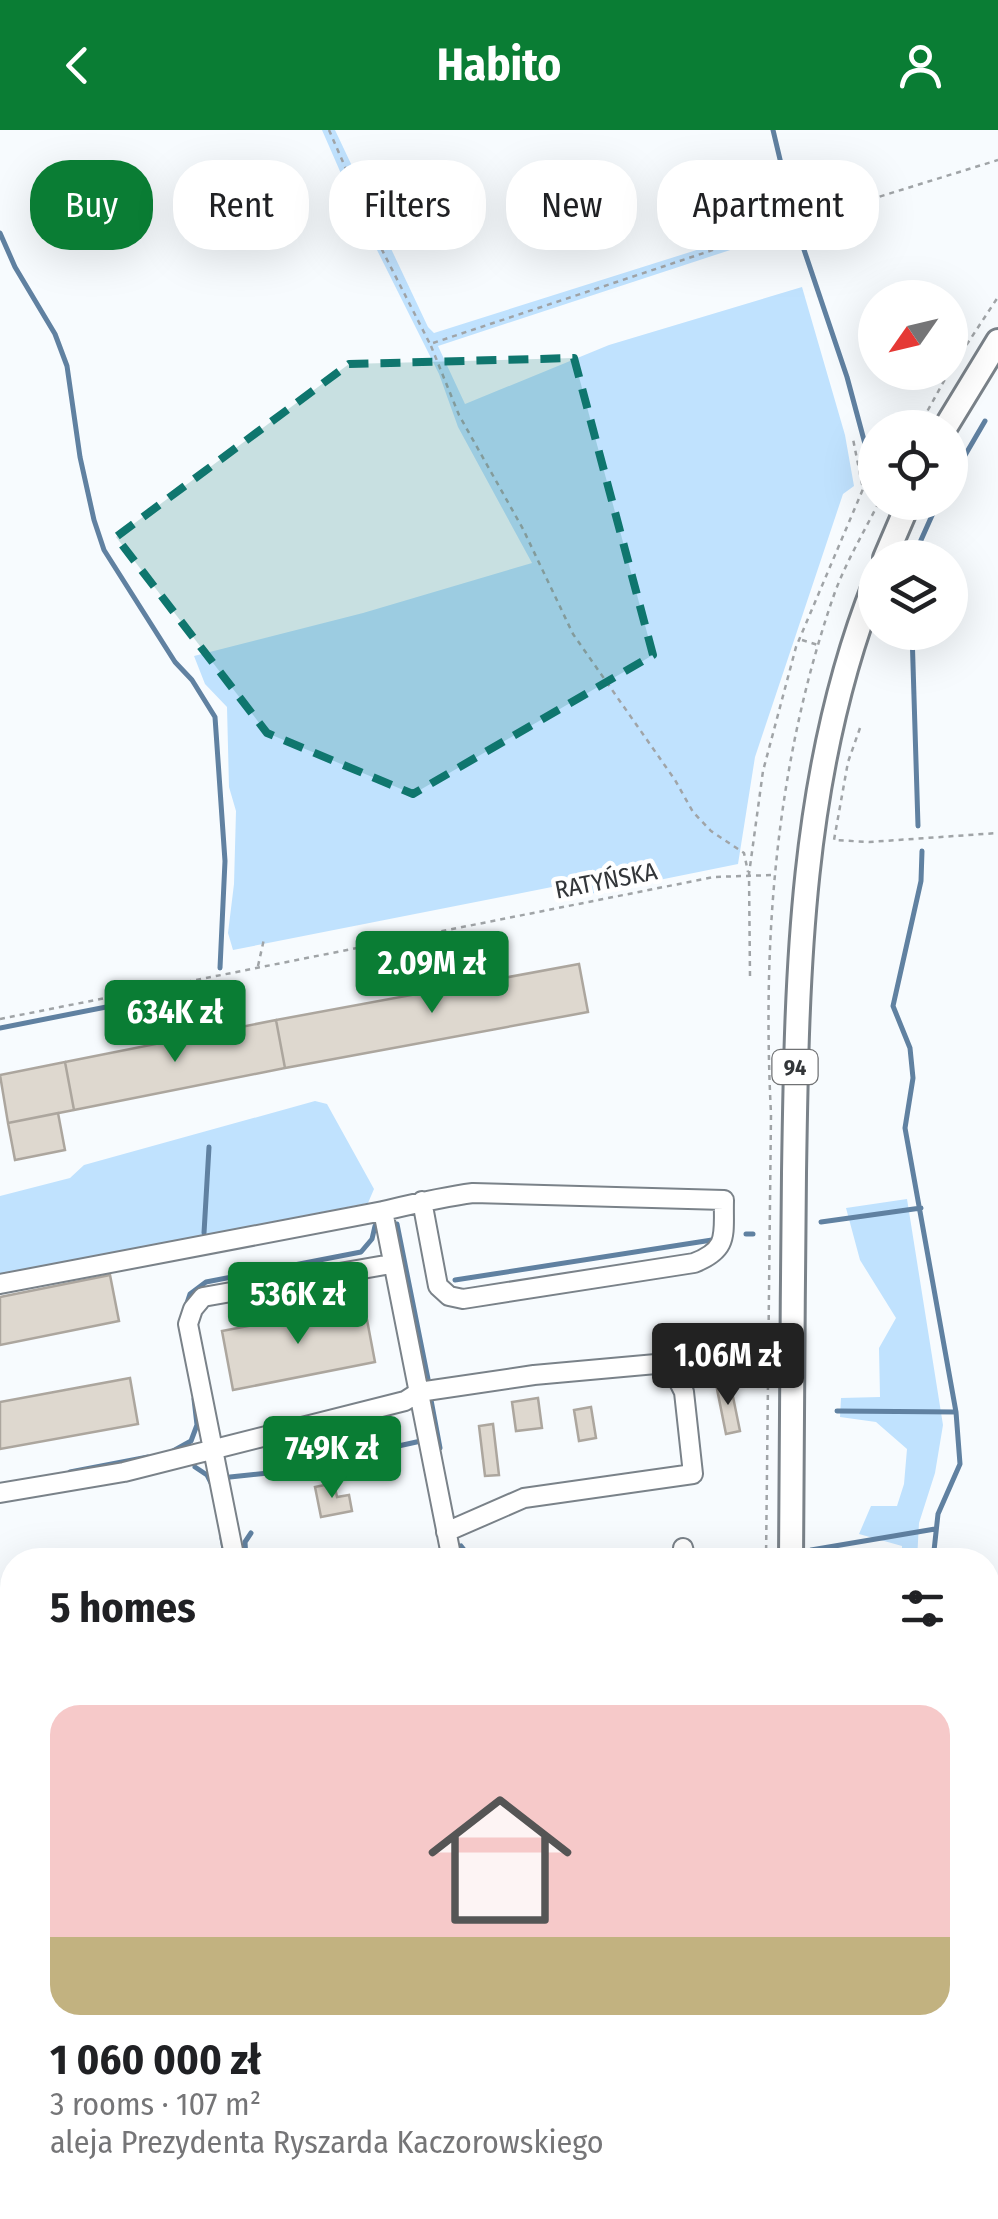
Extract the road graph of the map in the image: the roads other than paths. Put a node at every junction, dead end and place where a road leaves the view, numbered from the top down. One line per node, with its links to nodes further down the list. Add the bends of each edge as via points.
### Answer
1 (998, 341): 2 (main road)
2 (956, 410)
3 (858, 636): 14 (main road, 94, via 833,713 800,928)
4 (422, 1202): 4 (street, via 473,1192 724,1200 724,1232 721,1248 694,1263 463,1300 438,1286); 5 (street)
5 (382, 1211): 6 (street); 7 (street)
6 (391, 1264): 8 (street); 9 (street, via 203,1297 188,1324)
7 (0, 1284)
8 (419, 1392): 9 (street, via 406,1401); 11 (street); 11 (street, via 656,1364 675,1374 684,1392 693,1474 524,1498)
9 (213, 1449): 10 (street); 12 (street)
10 (0, 1494)
11 (446, 1532): 13 (street)
12 (233, 1548)
13 (449, 1548)
14 (791, 1548)

